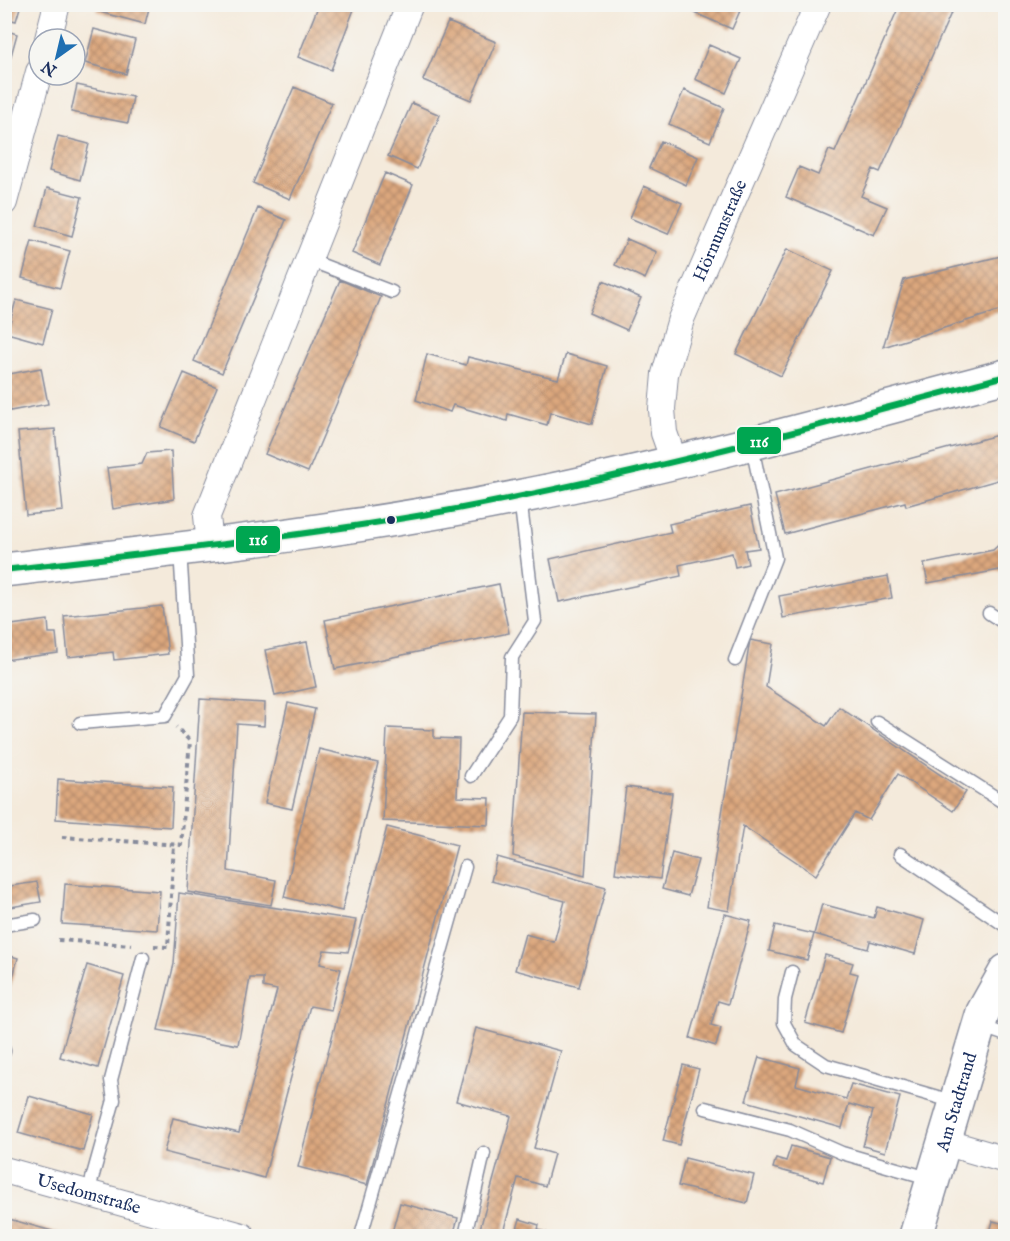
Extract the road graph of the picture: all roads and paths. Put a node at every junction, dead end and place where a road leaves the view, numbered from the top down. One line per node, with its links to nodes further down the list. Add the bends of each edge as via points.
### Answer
1 (57, 4): 4 (street)
2 (410, 4): 7 (street)
3 (818, 4): 11 (street, Hörnumstraße, via 681,319 665,374 662,409 664,433)
4 (51, 27)
5 (35, 87): 6 (street)
6 (4, 202)
7 (309, 260): 8 (lane); 13 (street)
8 (392, 292)
9 (1005, 376): 10 (street)
10 (752, 445): 11 (street); 17 (lane, via 775,558)
11 (675, 464): 12 (street)
12 (520, 497): 13 (street); 21 (lane, via 535,621 512,657 510,716)
13 (195, 547): 14 (street); 18 (lane, via 188,675)
14 (4, 570)
15 (989, 613): 16 (lane)
16 (1005, 624)
17 (735, 660)
18 (165, 716): 20 (lane); 24 (path, via 190,741 181,845)
19 (877, 722): 22 (lane)
20 (80, 723)
21 (471, 776)
22 (1005, 804)
23 (62, 837): 24 (path)
24 (174, 844): 32 (path, via 168,947)
25 (900, 854): 29 (lane)
26 (465, 867): 45 (lane)
27 (35, 920): 28 (lane)
28 (4, 925)
29 (1005, 926)
30 (58, 940): 31 (path)
31 (134, 945)
32 (144, 952): 43 (lane, via 111,1080 114,1100)
33 (1005, 971): 35 (street, Am Stadtrand, via 983,1012)
34 (792, 972): 36 (lane, via 784,1023 796,1045 826,1065)
35 (992, 1031): 36 (street, Am Stadtrand)
36 (956, 1102): 38 (street, Am Stadtrand)
37 (705, 1108): 42 (lane, via 790,1130 842,1153)
38 (944, 1142): 40 (street); 42 (street, Am Stadtrand)
39 (484, 1153): 46 (lane)
40 (1005, 1160)
41 (4, 1170): 43 (street, Usedomstraße)
42 (933, 1179): 47 (street, Am Stadtrand)
43 (88, 1193): 44 (street, Usedomstraße)
44 (242, 1236)
45 (361, 1236)
46 (465, 1236)
47 (916, 1236)

